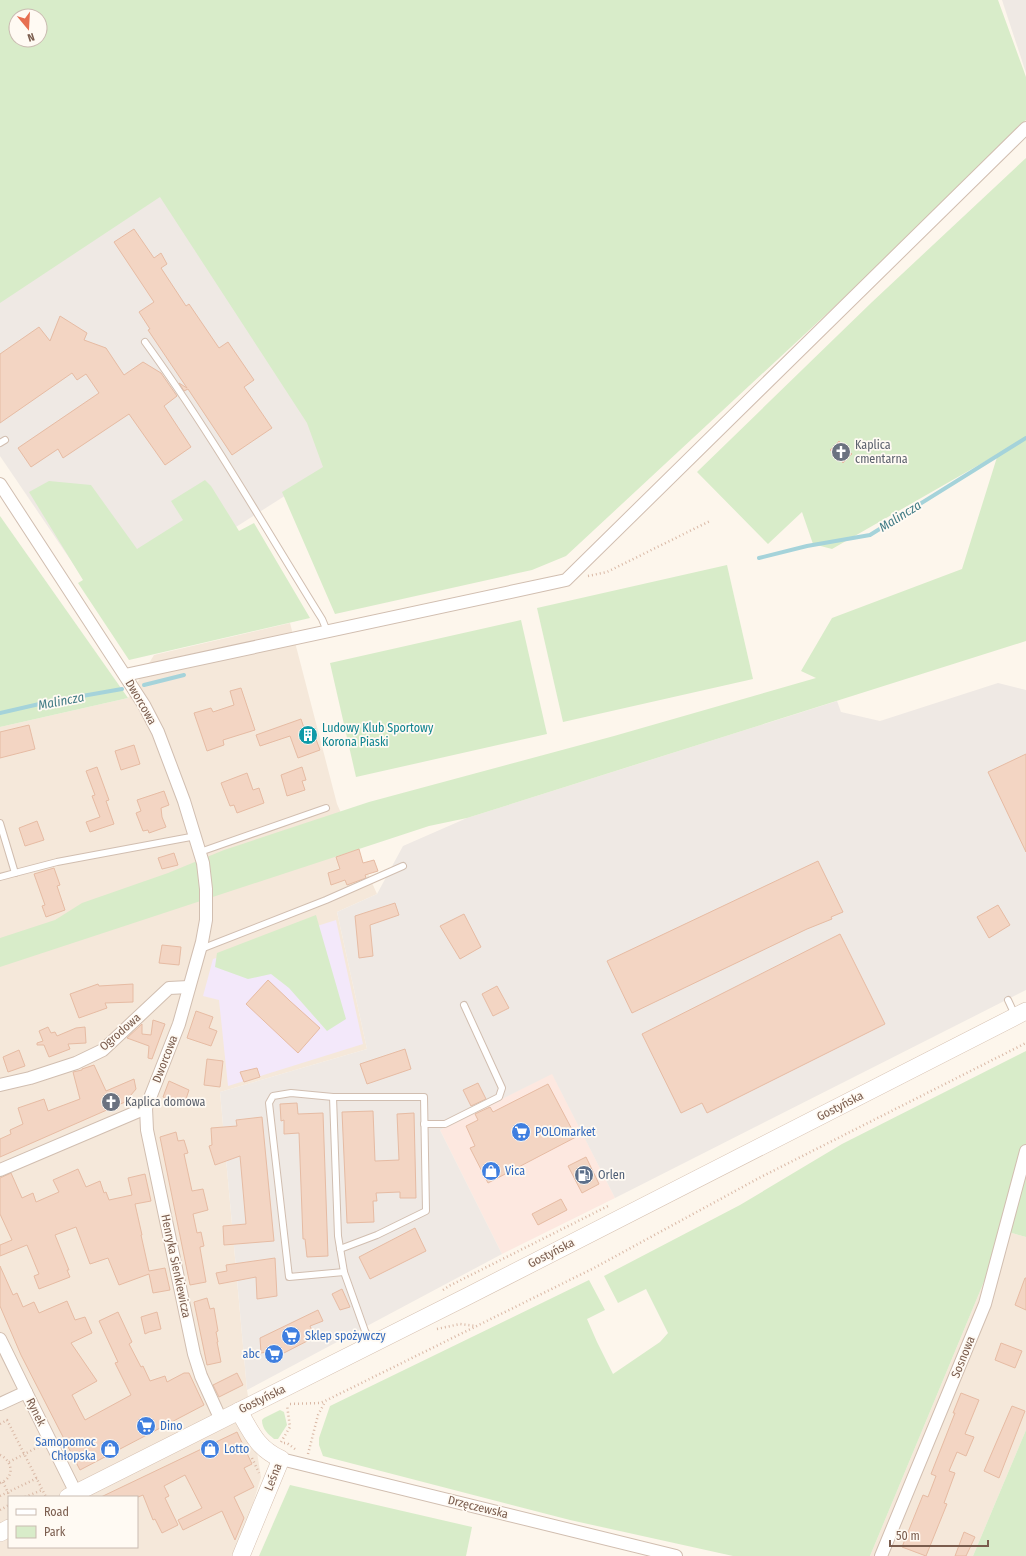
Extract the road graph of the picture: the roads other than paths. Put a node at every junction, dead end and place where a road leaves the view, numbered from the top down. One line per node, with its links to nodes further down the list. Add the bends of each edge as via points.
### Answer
1 (1026, 128): 4 (street, via 566,580)
2 (145, 342): 4 (lane, via 166,370 227,466)
3 (0, 484): 5 (street, Dworcowa)
4 (327, 631): 5 (street)
5 (125, 675): 8 (street, Dworcowa, via 158,732)
6 (326, 808): 9 (lane)
7 (0, 823): 11 (lane)
8 (196, 836): 9 (street, Dworcowa); 11 (lane, via 57,862)
9 (200, 852): 13 (street, Dworcowa, via 206,889 206,920)
10 (403, 866): 13 (lane, via 326,900)
11 (15, 873): 12 (lane)
12 (0, 877)
13 (200, 949): 14 (street, Dworcowa)
14 (189, 987): 18 (street, Ogrodowa, via 169,988 103,1050 76,1063); 20 (street, Dworcowa, via 179,1024)
15 (1008, 1000): 17 (lane)
16 (464, 1005): 21 (lane, via 502,1088 499,1096 445,1124)
17 (1021, 1014): 27 (street, Gostyńska)
18 (0, 1086)
19 (333, 1096): 21 (lane, via 424,1097); 24 (lane); 25 (lane, via 291,1093 273,1096 268,1103 289,1277)
20 (146, 1108): 23 (street); 31 (street, Henryka Sienkiewicza, via 147,1130 194,1354 200,1376)
21 (424, 1124): 24 (lane, via 426,1211 377,1235)
22 (1026, 1151): 36 (street, Sosnowa, via 985,1304)
23 (0, 1170)
24 (340, 1249): 25 (lane)
25 (344, 1272): 27 (lane)
26 (0, 1339): 28 (street)
27 (372, 1344): 30 (street, Gostyńska)
28 (26, 1392): 29 (street, Rynek); 33 (street, Rynek)
29 (0, 1404)
30 (239, 1410): 31 (street, Gostyńska); 32 (street, Leśna, via 256,1441 269,1452)
31 (221, 1420): 33 (street, Gostyńska)
32 (281, 1451): 34 (street, Leśna); 35 (street, Drzęczewska)
33 (72, 1495)
34 (241, 1556)
35 (676, 1556)
36 (881, 1556)

